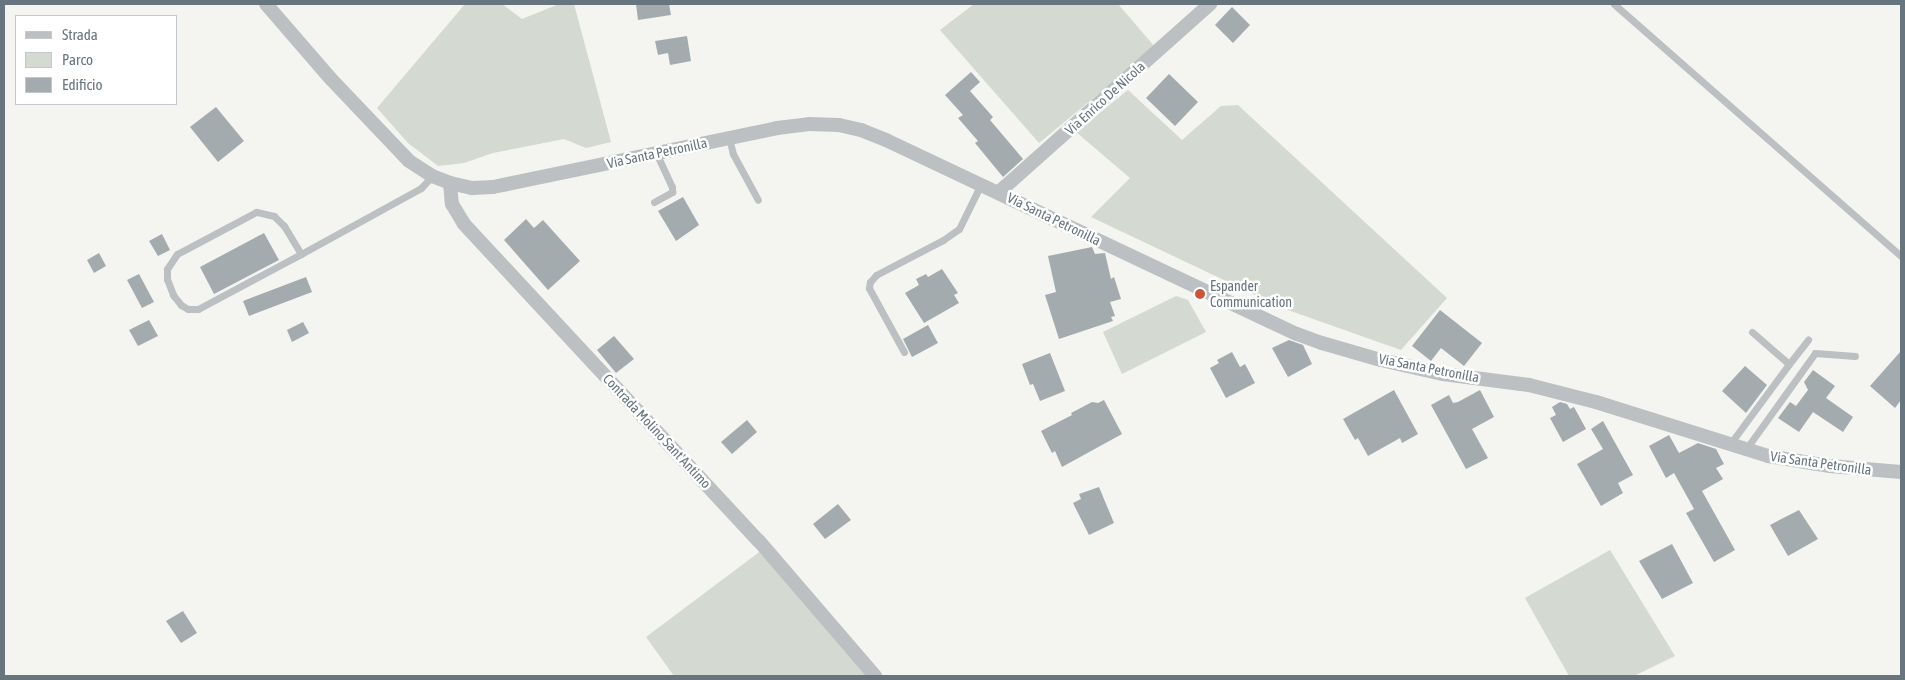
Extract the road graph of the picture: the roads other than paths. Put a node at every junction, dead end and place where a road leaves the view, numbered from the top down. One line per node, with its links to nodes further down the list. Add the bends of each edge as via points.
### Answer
1 (266, 4): 6 (street, Via Santa Petronilla, via 388,140 409,161)
2 (1210, 4): 9 (street, Via Enrico De Nicola)
3 (1614, 4): 13 (lane)
4 (729, 138): 5 (street, Via Santa Petronilla); 8 (street, Via Santa Petronilla, via 809,124 839,125 886,140); 10 (lane, via 733,154)
5 (656, 153): 7 (street, Via Santa Petronilla, via 494,187 472,188); 11 (lane, via 672,192)
6 (432, 176): 7 (street, Via Santa Petronilla); 12 (lane, via 421,188)
7 (450, 183): 22 (street, Contrada Molino Sant'Antimo, via 452,204 464,224 760,541)
8 (981, 184): 9 (street, Via Santa Petronilla); 16 (lane, via 959,229 876,275 870,282 869,288)
9 (999, 192): 19 (street, Via Santa Petronilla, via 1288,330 1322,343 1443,374 1528,385 1596,402)
10 (758, 200)
11 (654, 202)
12 (301, 254): 12 (lane, via 198,309 181,305 173,295 168,279 167,269 177,254 256,212 274,216)
13 (1901, 256)
14 (1752, 332): 18 (lane)
15 (1808, 340): 18 (lane)
16 (904, 352)
17 (1855, 356): 20 (lane, via 1815,353)
18 (1789, 364): 19 (lane)
19 (1730, 444): 20 (street, Via Santa Petronilla)
20 (1746, 449): 21 (street, Via Santa Petronilla, via 1830,466)
21 (1901, 472)
22 (875, 676)

